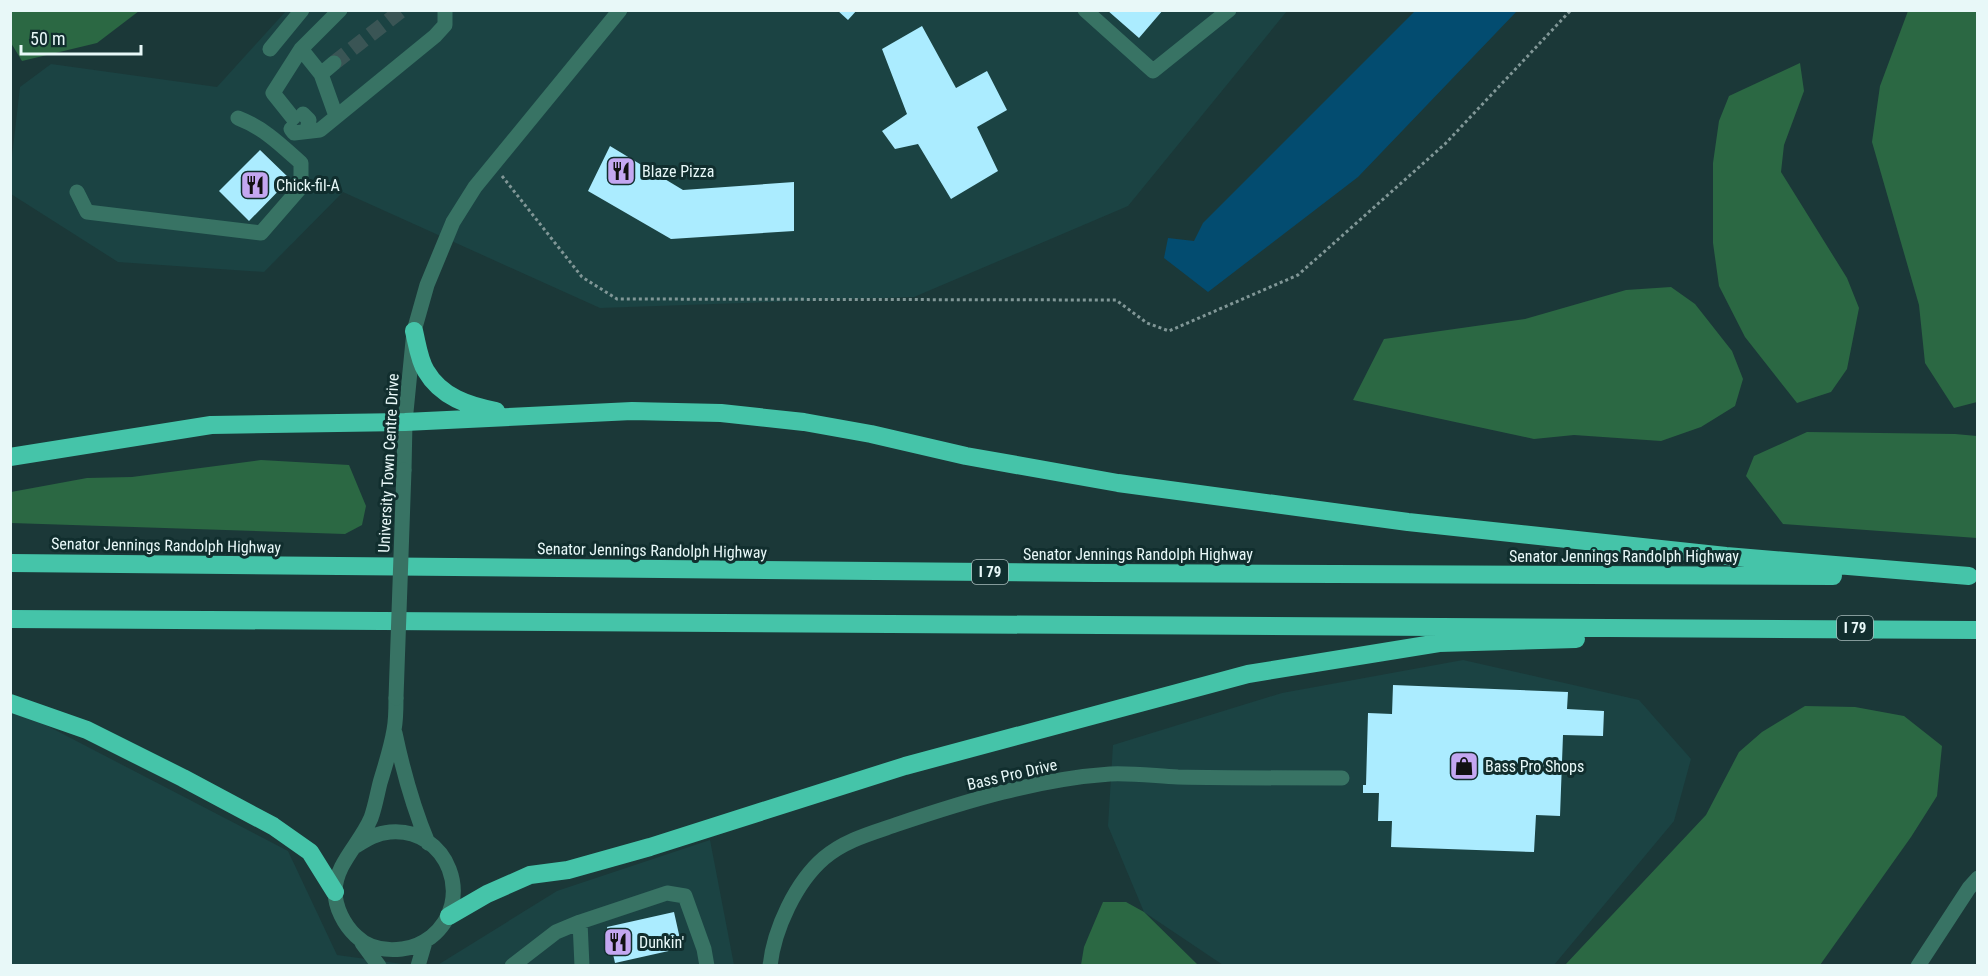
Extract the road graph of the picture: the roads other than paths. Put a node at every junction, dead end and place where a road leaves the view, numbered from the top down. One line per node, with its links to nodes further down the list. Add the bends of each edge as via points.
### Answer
1 (302, 10): 7 (street)
2 (340, 10): 8 (street)
3 (445, 10): 11 (street, via 445,25 435,36)
4 (620, 10): 14 (street, University Town Centre Drive, via 476,187 453,222 427,285)
5 (1085, 10): 6 (street, via 1153,71)
6 (1229, 10)
7 (270, 49)
8 (301, 50): 10 (street); 11 (street, via 273,93 295,120 320,130)
9 (334, 63): 10 (street)
10 (321, 74): 11 (street)
11 (336, 116)
12 (238, 118): 13 (street, via 272,136 301,163 301,187 261,233 87,212)
13 (77, 192)
14 (414, 331): 15 (highway, via 425,370 440,390 470,406); 16 (street, University Town Centre Drive)
15 (524, 417): 16 (highway); 19 (highway, via 632,411 722,412 871,434 966,456 1118,483 1407,522 1726,556)
16 (405, 422): 17 (highway, via 211,424); 24 (street, University Town Centre Drive, bridge)
17 (10, 457)
18 (10, 563): 19 (highway, Senator Jennings Randolph Highway / I 79)
19 (1973, 576)
20 (10, 619): 21 (highway, I 79)
21 (1733, 627): 22 (highway, I 79); 30 (highway, via 1575,639 1439,643 1248,674 905,766 568,870 530,875)
22 (1977, 630)
23 (10, 703): 29 (highway, via 87,730 273,826 310,852)
24 (394, 730): 26 (street, University Town Centre Drive, via 403,774); 27 (street, University Town Centre Drive, via 371,818)
25 (1342, 778): 39 (street, Bass Pro Drive, via 1111,774 1050,782 916,818 854,839 825,857 801,883 787,910)
26 (428, 843): 27 (street, University Town Centre Drive, via 407,833 390,832 372,836); 30 (street, University Town Centre Drive, via 448,865 453,881)
27 (356, 846): 29 (street, University Town Centre Drive, via 345,858)
28 (1977, 878): 40 (street)
29 (335, 892): 32 (street, via 338,909)
30 (450, 916): 33 (street)
31 (580, 922): 36 (street, via 556,932); 37 (street); 38 (street, via 667,893 685,896)
32 (358, 938): 33 (street, via 373,947 391,950); 34 (street)
33 (425, 942): 35 (street)
34 (379, 966)
35 (418, 966)
36 (512, 966)
37 (582, 966)
38 (707, 966)
39 (770, 966)
40 (1918, 966)

